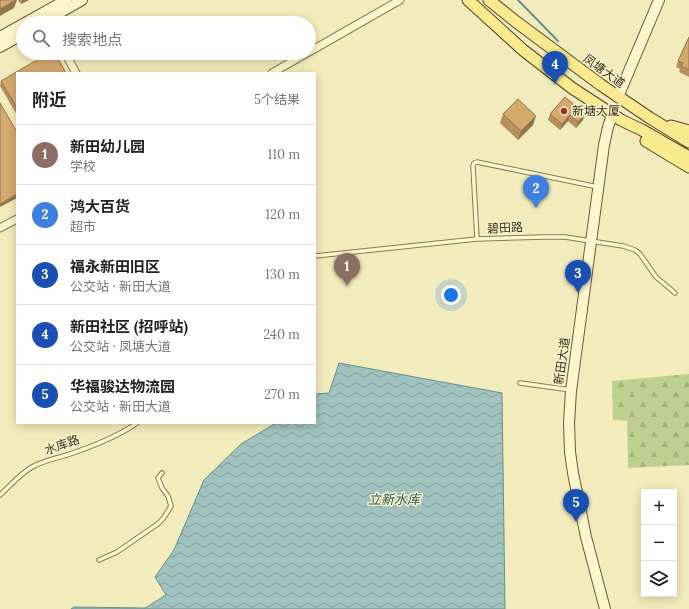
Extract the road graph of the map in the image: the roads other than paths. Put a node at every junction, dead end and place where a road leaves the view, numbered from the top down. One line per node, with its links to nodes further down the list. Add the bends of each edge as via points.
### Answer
1 (66, 0): 7 (street)
2 (82, 0): 8 (street)
3 (400, 0): 14 (street)
4 (468, 0): 17 (main road)
5 (489, 0): 12 (main road, 凤塘大道)
6 (659, 0): 20 (street)
7 (49, 16)
8 (52, 16)
9 (16, 29): 10 (street)
10 (0, 38)
11 (16, 38): 13 (street)
12 (549, 46): 17 (main road); 20 (main road, 凤塘大道)
13 (0, 47)
14 (316, 47)
15 (69, 60): 18 (street)
16 (294, 60): 19 (street)
17 (537, 61): 21 (main road)
18 (75, 72)
19 (274, 72)
20 (618, 97): 22 (main road, 凤塘大道)
21 (616, 118): 25 (main road); 26 (main road, via 636,134); 27 (street, 新田大道, via 606,136)
22 (650, 118): 23 (main road); 24 (main road, 凤塘大道)
23 (689, 131)
24 (689, 142)
25 (689, 157)
26 (689, 167)
27 (599, 187): 30 (lane, via 474,163); 31 (street, 新田大道)
28 (16, 219): 29 (street)
29 (0, 228)
30 (477, 239): 31 (lane, 碧田路, via 565,237); 32 (lane, 碧田路)
31 (591, 241): 33 (lane, 碧田路, via 635,250 656,277); 35 (street, 新田大道)
32 (316, 256)
33 (675, 293)
34 (520, 383): 35 (lane)
35 (571, 390): 40 (street, 新田大道, via 569,423 573,473 586,537)
36 (136, 424): 38 (lane, 水库路, via 97,444 32,468)
37 (162, 473): 39 (lane, via 158,478 168,496 170,506 165,516 117,552)
38 (0, 495)
39 (99, 560)
40 (605, 609)

